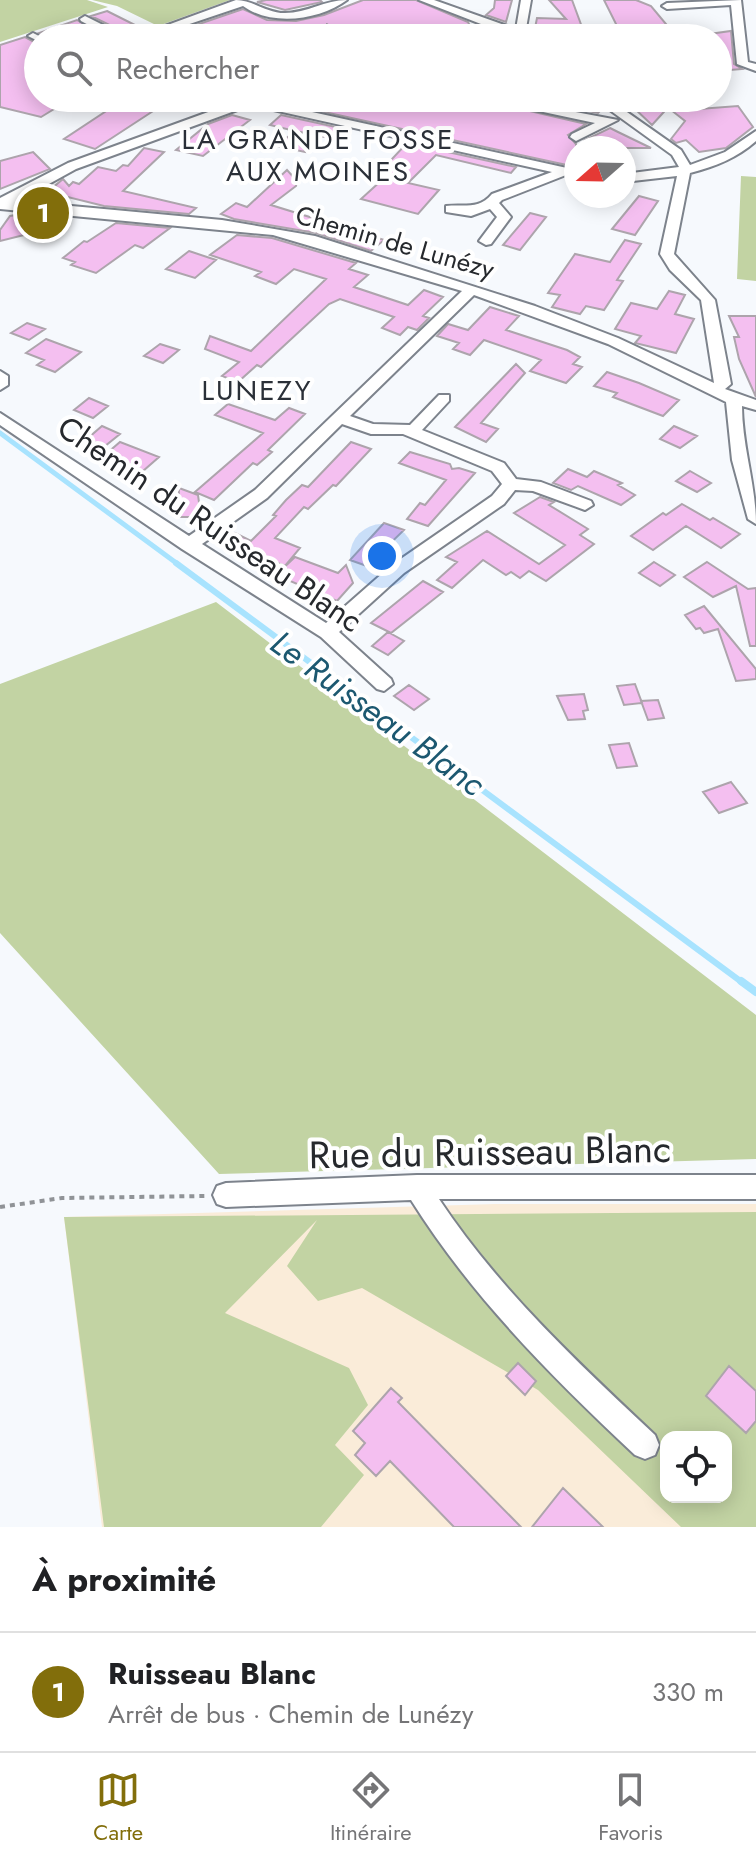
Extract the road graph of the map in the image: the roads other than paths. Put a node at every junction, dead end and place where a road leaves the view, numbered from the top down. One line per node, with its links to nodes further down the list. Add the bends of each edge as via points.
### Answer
1 (342, 0): 4 (street, via 308,15 274,15)
2 (424, 0): 10 (street)
3 (526, 0): 11 (street)
4 (242, 1): 9 (street)
5 (736, 1): 6 (street); 12 (street, via 743,64)
6 (666, 7)
7 (85, 19): 8 (street)
8 (94, 24)
9 (177, 24)
10 (489, 24)
11 (523, 24)
12 (756, 68)
13 (221, 112): 25 (street, via 72,166)
14 (306, 112): 22 (street)
15 (555, 112): 18 (street)
16 (619, 112): 17 (street)
17 (626, 117): 18 (street); 21 (street, via 677,153)
18 (606, 122): 20 (street)
19 (756, 135): 21 (street, via 736,151)
20 (578, 136)
21 (684, 171): 24 (street); 32 (street, via 667,254 708,300 723,384)
22 (564, 172)
23 (564, 175): 26 (street, via 506,192)
24 (636, 177)
25 (2, 203): 29 (street, Chemin de Lunézy, via 257,228)
26 (492, 203): 27 (street, via 471,212); 28 (street, via 504,217)
27 (451, 209)
28 (486, 241)
29 (472, 289): 32 (street, Chemin de Lunézy, via 597,331); 37 (street)
30 (0, 376): 31 (street)
31 (0, 385)
32 (715, 389): 34 (street, Chemin de Lunézy)
33 (444, 398): 38 (street)
34 (734, 400): 35 (street, Chemin de Lunézy); 41 (street, via 734,430)
35 (756, 405)
36 (0, 418): 42 (street, Chemin du Ruisseau Blanc)
37 (339, 418): 38 (street, via 371,429); 42 (street, via 261,494)
38 (412, 432): 39 (street, via 498,467)
39 (511, 484): 40 (street, via 535,486); 43 (street, via 498,500 398,569)
40 (585, 505)
41 (754, 508)
42 (188, 545): 43 (street, Chemin du Ruisseau Blanc)
43 (327, 632): 44 (street, Chemin du Ruisseau Blanc)
44 (384, 684)
45 (417, 1187): 46 (street, Rue du Ruisseau Blanc); 47 (street, Rue du Ruisseau Blanc); 48 (street, via 447,1236 567,1372)
46 (756, 1187)
47 (226, 1195)
48 (645, 1445)

